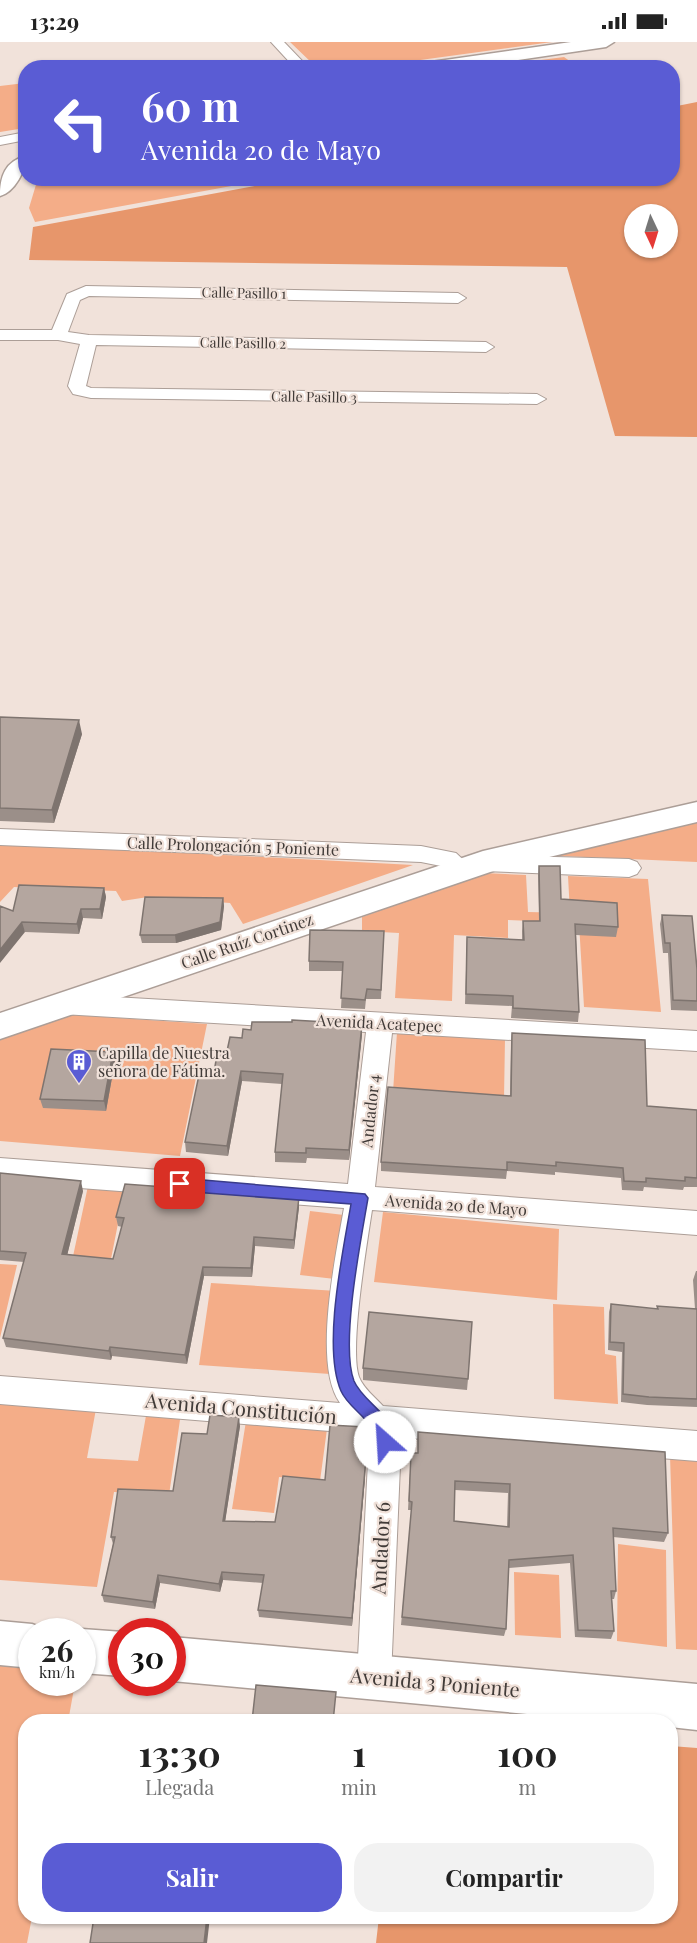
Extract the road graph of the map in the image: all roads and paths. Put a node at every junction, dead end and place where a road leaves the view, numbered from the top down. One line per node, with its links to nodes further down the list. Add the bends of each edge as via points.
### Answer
1 (276, 42): 3 (street)
2 (606, 42): 4 (street)
3 (295, 60)
4 (480, 60)
5 (18, 138): 6 (street)
6 (0, 141)
7 (18, 167): 8 (street)
8 (0, 190)
9 (458, 298): 11 (street, Calle Pasillo 1, via 86,291 73,297)
10 (0, 335): 11 (street, Calle Pasillo 2)
11 (58, 335): 12 (street, Calle Pasillo 2)
12 (89, 340): 13 (street, Calle Pasillo 2); 14 (street, Calle Pasillo 3, via 77,386 91,393)
13 (486, 347)
14 (537, 399)
15 (697, 812): 17 (street, Calle Ruíz Cortinez)
16 (0, 837): 17 (street, Calle Prolongación 5 Poniente, via 421,854)
17 (479, 864): 18 (street, Calle Prolongación 5 Poniente); 19 (street, Calle Ruíz Cortinez)
18 (629, 868)
19 (60, 1004): 20 (street, Avenida Acatepec); 21 (street, Calle Ruíz Cortinez)
20 (380, 1024): 22 (street, Avenida Acatepec); 24 (street, Andador 4)
21 (0, 1026)
22 (697, 1041)
23 (0, 1170): 24 (street, Avenida 20 de Mayo)
24 (360, 1198): 25 (street, Avenida 20 de Mayo); 27 (street, Andador 4, via 341,1350 349,1390)
25 (697, 1223)
26 (0, 1390): 27 (street, Avenida Constitución)
27 (376, 1421): 28 (street, Avenida Constitución); 32 (street, Andador 6, via 385,1442 386,1457)
28 (697, 1446)
29 (0, 1643): 30 (street)
30 (18, 1645)
31 (186, 1660): 32 (street, Avenida 3 Poniente)
32 (374, 1677): 33 (street, Avenida 3 Poniente)
33 (697, 1707)

